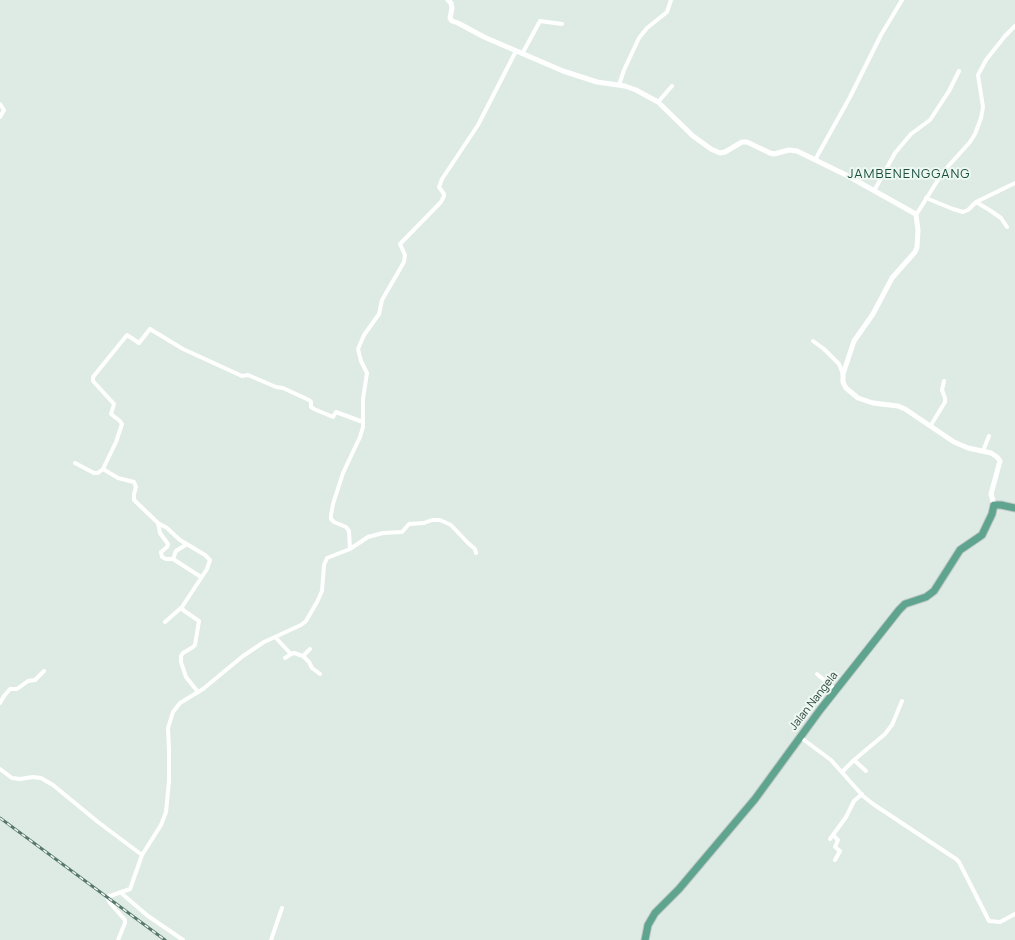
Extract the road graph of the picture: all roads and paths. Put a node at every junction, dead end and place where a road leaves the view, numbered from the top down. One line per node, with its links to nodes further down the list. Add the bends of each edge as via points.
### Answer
1 (448, 0): 6 (street, via 452,8 452,21)
2 (671, 0): 9 (street, via 667,12 639,38)
3 (902, 0): 14 (street)
4 (562, 24): 7 (street, via 540,21)
5 (1015, 26): 17 (street, via 980,70 978,78 982,112 972,138 943,172)
6 (516, 51): 7 (street); 24 (street, via 478,125 442,179 439,187 444,196 441,202 400,244 405,255 404,262 382,300 379,314 364,335 358,349 367,373)
7 (522, 54): 9 (street, via 590,80)
8 (958, 71): 16 (street, via 949,91 930,120 911,134 895,153)
9 (619, 85): 11 (street, via 636,90)
10 (672, 86): 11 (street)
11 (658, 102): 14 (street, via 693,136 716,152 728,151 742,142 747,142 770,153 794,150)
12 (0, 104): 13 (street, via 4,110)
13 (0, 116)
14 (815, 160): 16 (street)
15 (1015, 183): 18 (street)
16 (874, 191): 19 (street)
17 (926, 198): 18 (street, via 963,212); 19 (street)
18 (976, 202): 20 (street, via 991,210)
19 (916, 215): 22 (street, via 918,237 915,252 892,278 873,314 854,340)
20 (1007, 227)
21 (813, 341): 22 (street, via 839,364)
22 (843, 374): 25 (street, via 843,382 853,394 870,403 898,406)
23 (944, 381): 25 (street, via 942,390 945,402)
24 (363, 422): 29 (street, via 336,412 333,417 312,408 310,400 248,375 242,376 183,349 150,329 139,343 126,335 92,378 113,403 111,414 122,424); 34 (street, via 360,437 340,481 331,515 334,522 346,527)
25 (931, 426): 27 (street, via 954,442)
26 (990, 436): 27 (street)
27 (983, 451): 30 (street, via 995,455 1000,460 991,494)
28 (75, 463): 29 (street, via 94,473)
29 (103, 469): 32 (street, via 113,476 136,484 134,500)
30 (994, 505): 31 (main road); 48 (main road, Jalan Nangela, via 982,535 958,552 934,591 904,604)
31 (1015, 508)
32 (158, 522): 33 (street); 36 (street, via 160,533 168,544 161,556 166,560)
33 (187, 544): 36 (street, via 176,552); 37 (street, via 210,560)
34 (350, 549): 35 (street, via 368,537 402,532 409,524 440,520 459,533); 40 (street, via 327,558 322,591 306,621)
35 (476, 553)
36 (173, 559): 37 (street)
37 (202, 577): 38 (street)
38 (182, 606): 39 (street); 49 (street, via 199,621 194,647 181,656 186,677)
39 (165, 622)
40 (275, 637): 42 (street); 49 (street, via 243,656)
41 (310, 649): 43 (street)
42 (291, 654): 43 (street); 44 (street)
43 (303, 656): 46 (street)
44 (284, 658)
45 (44, 671): 51 (street, via 17,689 10,689)
46 (320, 674)
47 (817, 674): 48 (street)
48 (836, 690): 52 (main road, Jalan Nangela)
49 (198, 692): 58 (street, via 180,703 170,719 166,812)
50 (902, 702): 53 (street, via 885,734)
51 (0, 703)
52 (800, 737): 56 (street, via 831,760); 66 (main road, Jalan Nangela, via 746,811 655,913 648,925)
53 (854, 760): 55 (street); 56 (street)
54 (0, 769): 58 (street, via 12,778 41,778 53,785)
55 (866, 771)
56 (842, 772): 57 (street)
57 (862, 794): 59 (street, via 854,801 832,837 838,840 836,847 840,851); 62 (street, via 884,812 956,859 989,921 1000,922)
58 (142, 855): 60 (street, via 130,889)
59 (835, 860)
60 (120, 892): 63 (street, via 107,897 125,920); 64 (street, via 148,916)
61 (282, 908): 65 (street)
62 (1015, 914)
63 (118, 940)
64 (183, 940)
65 (271, 940)
66 (645, 940)

